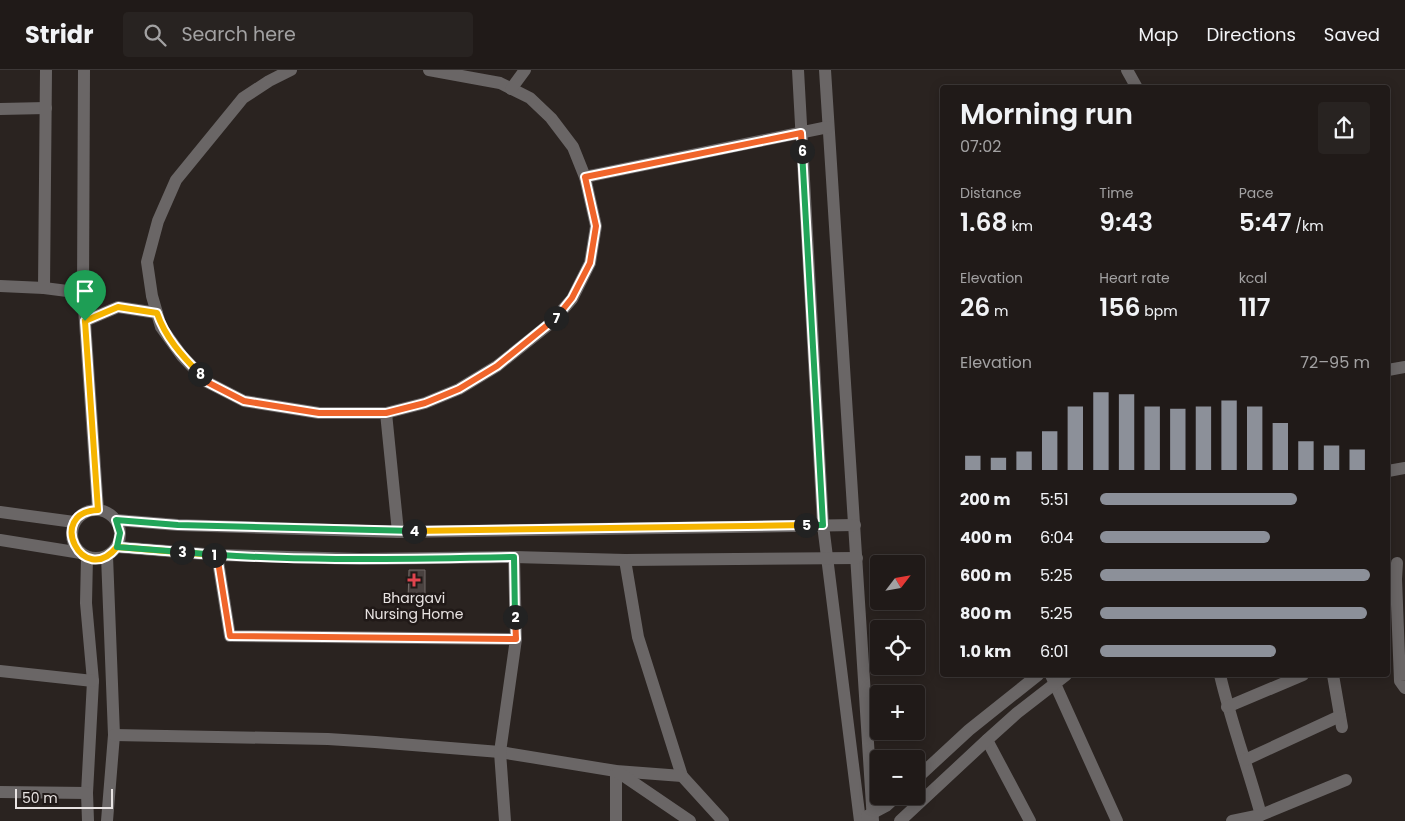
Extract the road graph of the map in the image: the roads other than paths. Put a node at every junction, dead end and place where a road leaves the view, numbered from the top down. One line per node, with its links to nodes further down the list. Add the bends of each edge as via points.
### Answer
1 (46, 70): 11 (street)
2 (84, 70): 18 (street)
3 (291, 70): 19 (street, via 243,98 176,180 158,220 147,262)
4 (429, 70): 10 (street, via 500,83)
5 (525, 70): 10 (street)
6 (798, 70): 14 (street)
7 (825, 70): 13 (street)
8 (1127, 70): 9 (street)
9 (1135, 85)
10 (511, 89): 15 (street, via 530,98 551,118 573,147)
11 (46, 108): 12 (street); 17 (street)
12 (0, 109)
13 (828, 127): 14 (street); 30 (street)
14 (801, 133): 15 (street); 31 (street)
15 (585, 177): 23 (street, via 596,226 590,263 568,304 534,338 459,389 425,403)
16 (0, 286): 17 (street)
17 (44, 288): 18 (street)
18 (83, 293): 20 (street)
19 (157, 313): 20 (street, via 118,307); 23 (street, via 161,326 182,356 207,382 244,401 319,413)
20 (85, 321): 26 (street)
21 (1405, 367): 22 (street)
22 (1390, 370)
23 (386, 413): 32 (street)
24 (1405, 468): 25 (street)
25 (1390, 471)
26 (98, 510): 28 (street); 29 (street, via 84,512)
27 (0, 512): 29 (street)
28 (116, 520): 32 (street); 34 (street, via 120,533)
29 (74, 522): 35 (street, via 72,542)
30 (855, 524): 31 (street); 40 (street)
31 (823, 525): 32 (street); 39 (street)
32 (398, 532)
33 (0, 540): 35 (street)
34 (117, 547): 36 (street); 37 (street)
35 (84, 555): 37 (street, via 94,559); 51 (street)
36 (217, 555): 38 (street, via 360,559); 44 (street, via 230,636)
37 (107, 556): 54 (street)
38 (514, 557): 41 (street); 44 (street)
39 (828, 557): 40 (street); 41 (street); 67 (street)
40 (857, 558): 66 (street)
41 (625, 560): 60 (street, via 638,637)
42 (1397, 563): 43 (street)
43 (1396, 579): 52 (street, via 1400,681)
44 (516, 639): 56 (street)
45 (0, 671): 51 (street)
46 (1035, 677): 59 (street, via 969,730)
47 (1220, 677): 53 (street)
48 (1298, 677): 53 (street)
49 (1333, 677): 57 (street, via 1341,721)
50 (1054, 679): 55 (street); 76 (street)
51 (93, 681): 63 (street)
52 (1405, 688)
53 (1227, 707): 57 (street)
54 (114, 735): 56 (street, via 328,739); 69 (street)
55 (987, 740): 74 (street); 75 (street)
56 (500, 752): 58 (street); 70 (street)
57 (1246, 760): 65 (street)
58 (616, 770): 60 (street); 71 (street); 72 (street)
59 (925, 771)
60 (682, 776): 73 (street)
61 (1346, 780): 65 (street)
62 (0, 792): 63 (street)
63 (88, 793): 68 (street)
64 (887, 805): 66 (street)
65 (1261, 815): 77 (street)
66 (873, 817): 67 (street)
67 (860, 820)
68 (88, 821)
69 (107, 821)
70 (505, 821)
71 (616, 821)
72 (690, 821)
73 (723, 821)
74 (900, 821)
75 (1030, 821)
76 (1117, 821)
77 (1232, 821)

